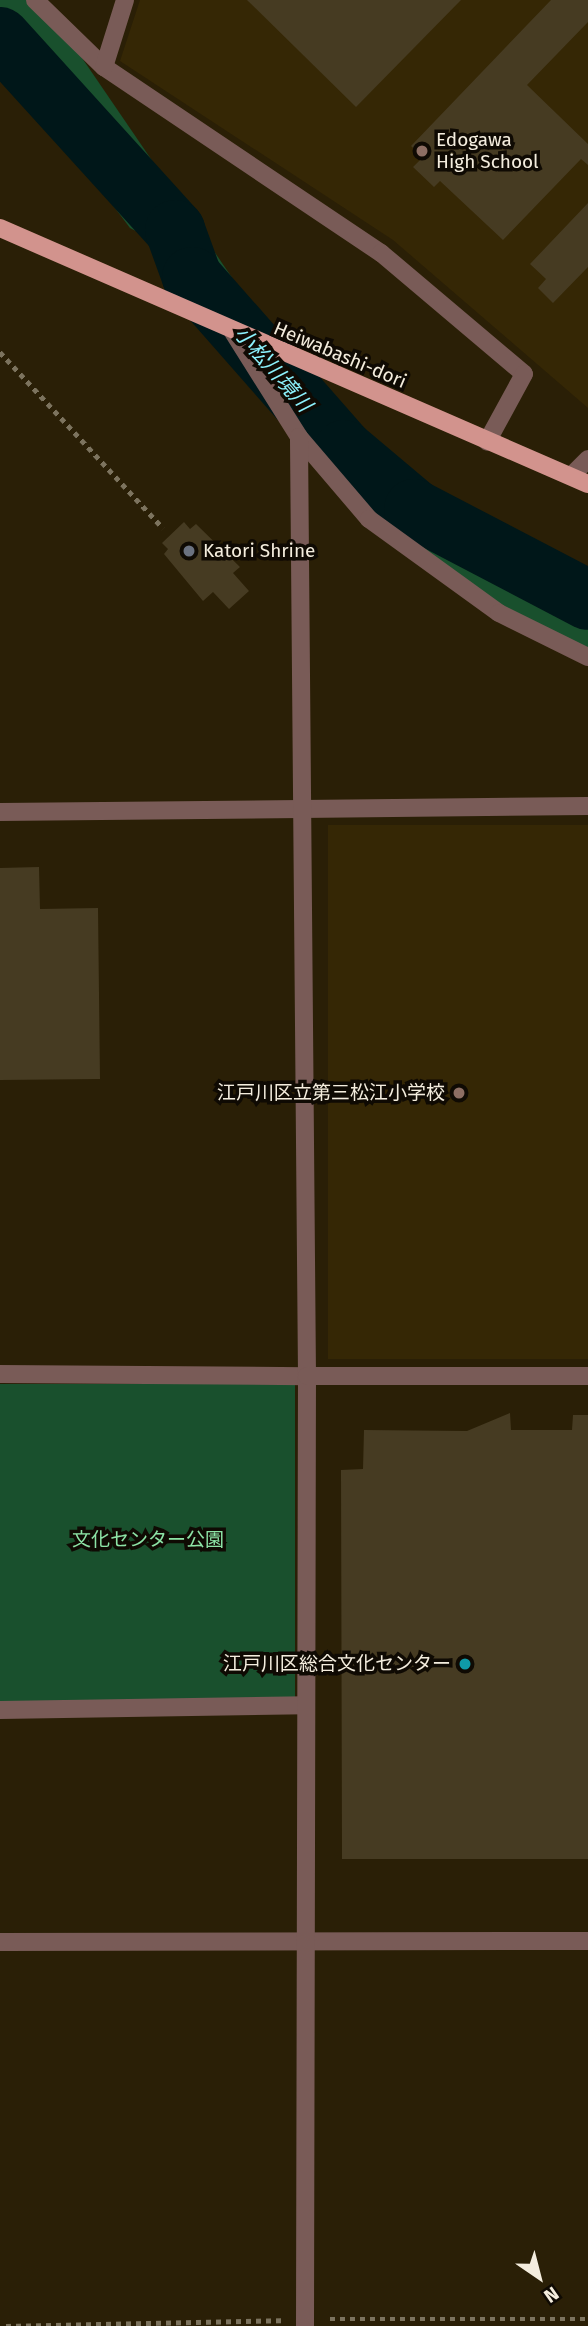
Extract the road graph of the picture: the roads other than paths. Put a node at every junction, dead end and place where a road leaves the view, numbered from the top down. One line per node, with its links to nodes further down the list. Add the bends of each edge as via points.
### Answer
1 (35, 0): 3 (street)
2 (125, 0): 3 (street)
3 (103, 67): 7 (street, via 381,253 524,374)
4 (0, 228): 5 (main road, Heiwabashi-dori)
5 (233, 332): 6 (street); 7 (main road, Heiwabashi-dori)
6 (299, 437): 10 (street, via 369,519 499,613); 12 (street)
7 (487, 442): 9 (main road, Heiwabashi-dori)
8 (588, 459): 9 (street)
9 (580, 480)
10 (588, 657)
11 (588, 806): 12 (street)
12 (305, 808): 13 (street); 15 (street)
13 (0, 812)
14 (0, 1374): 15 (street)
15 (307, 1376): 16 (street); 17 (street)
16 (588, 1376)
17 (305, 1704): 18 (street); 21 (street)
18 (0, 1710)
19 (588, 1941): 21 (street)
20 (0, 1942): 21 (street)
21 (307, 1942): 22 (street)
22 (305, 2326)

